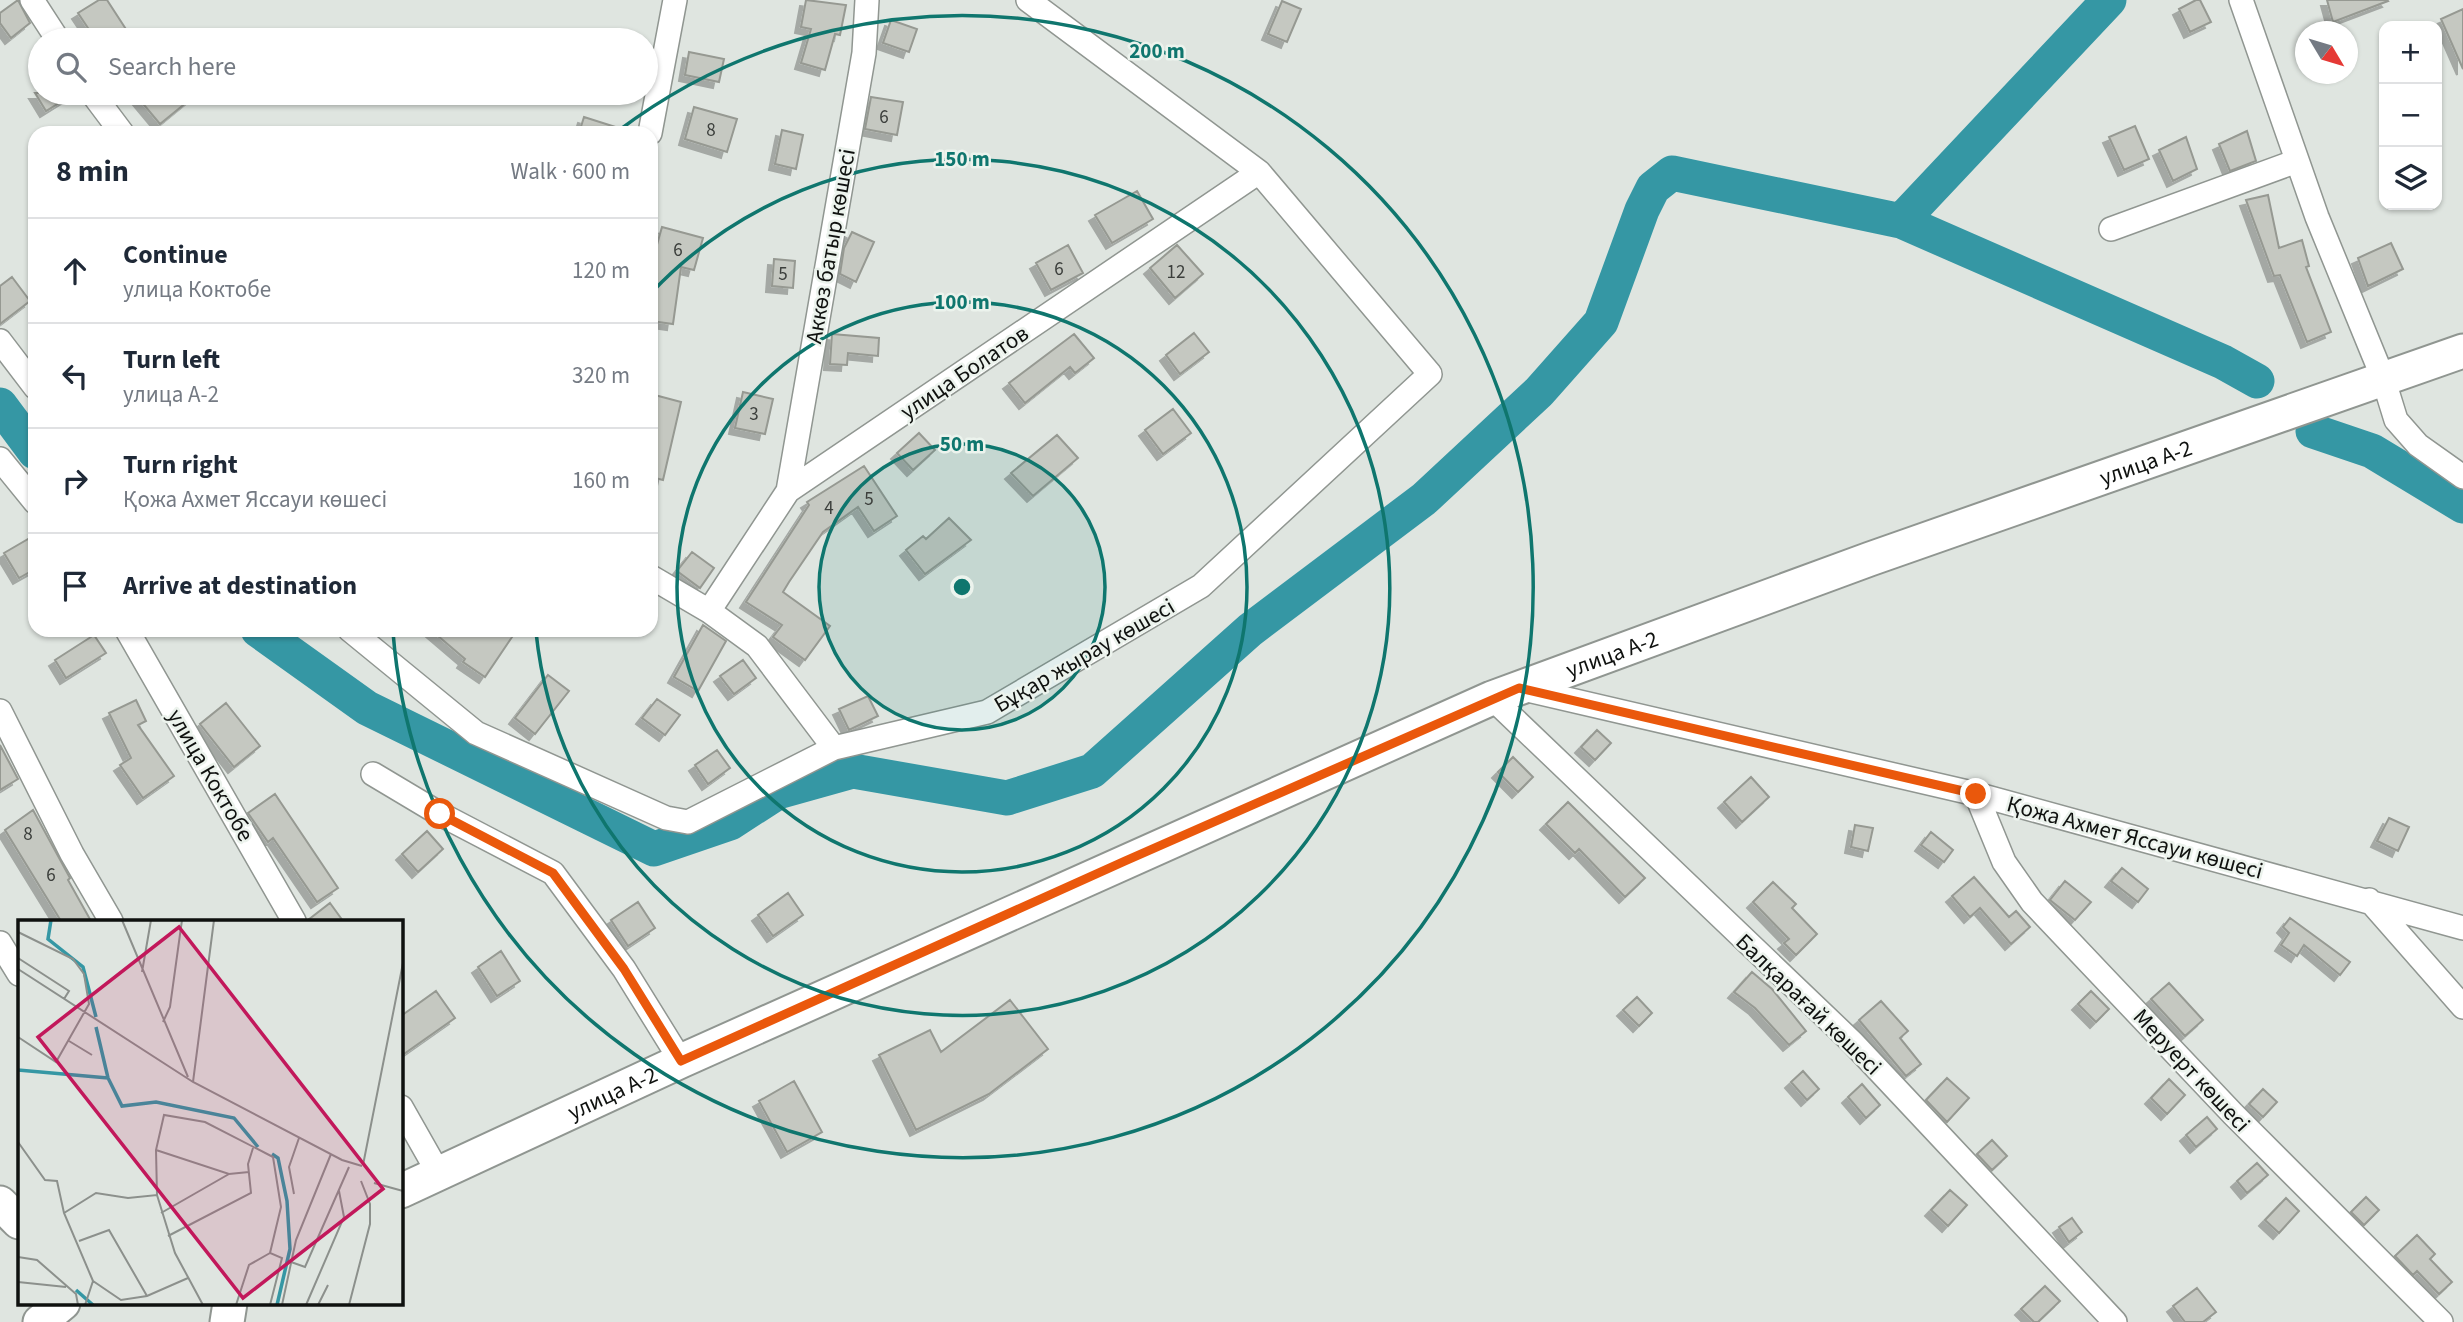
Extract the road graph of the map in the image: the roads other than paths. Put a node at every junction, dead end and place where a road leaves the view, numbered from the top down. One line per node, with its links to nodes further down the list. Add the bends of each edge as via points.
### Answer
1 (32, 0): 6 (street)
2 (675, 0): 7 (street)
3 (867, 0): 21 (street, Аккөз батыр көшесі, via 864,53)
4 (1028, 0): 13 (street)
5 (2241, 0): 12 (street)
6 (50, 28)
7 (658, 90)
8 (101, 105): 10 (street)
9 (655, 105): 11 (street)
10 (117, 126)
11 (651, 126)
12 (2297, 161): 14 (street); 18 (street)
13 (1259, 172): 21 (street, улица Болатов); 29 (street, Бұқар жырау көшесі, via 1430,374 1201,586 987,712)
14 (2111, 229)
15 (0, 341): 17 (street)
16 (2463, 351): 18 (main road, улица А-2)
17 (28, 378)
18 (2384, 378): 20 (street, via 2396,420 2418,445); 27 (main road, улица А-2)
19 (0, 459): 22 (street)
20 (2463, 477)
21 (788, 491): 24 (street, улица Болатов)
22 (28, 493)
23 (658, 581): 24 (street)
24 (709, 611): 29 (street, via 757,646)
25 (131, 637): 34 (street, улица Коктобе)
26 (359, 637): 29 (street, Бұқар жырау көшесі, via 476,733 666,818 688,822)
27 (1505, 693): 31 (street, Қожа Ахмет Яссауи көшесі); 39 (main road, улица А-2); 51 (street, Балқарағай көшесі, via 1853,1043)
28 (0, 710): 33 (street)
29 (834, 748)
30 (373, 774): 39 (street, via 553,873 624,969)
31 (1976, 794): 32 (street, Қожа Ахмет Яссауи көшесі); 52 (street, Меруерт көшесі, via 2004,862 2032,902 2233,1114)
32 (2369, 900): 35 (street, Қожа Ахмет Яссауи көшесі); 38 (street)
33 (110, 920)
34 (293, 920)
35 (2463, 928)
36 (0, 943): 37 (street)
37 (18, 972)
38 (2463, 1007)
39 (681, 1061): 41 (main road, улица А-2)
40 (402, 1109): 41 (street)
41 (439, 1174): 44 (main road, улица А-2)
42 (0, 1182): 43 (main road)
43 (18, 1188)
44 (402, 1191)
45 (0, 1203): 46 (main road)
46 (18, 1221)
47 (62, 1304): 49 (main road)
48 (74, 1304): 50 (main road)
49 (40, 1322)
50 (75, 1322)
51 (2115, 1322)
52 (2441, 1322)

